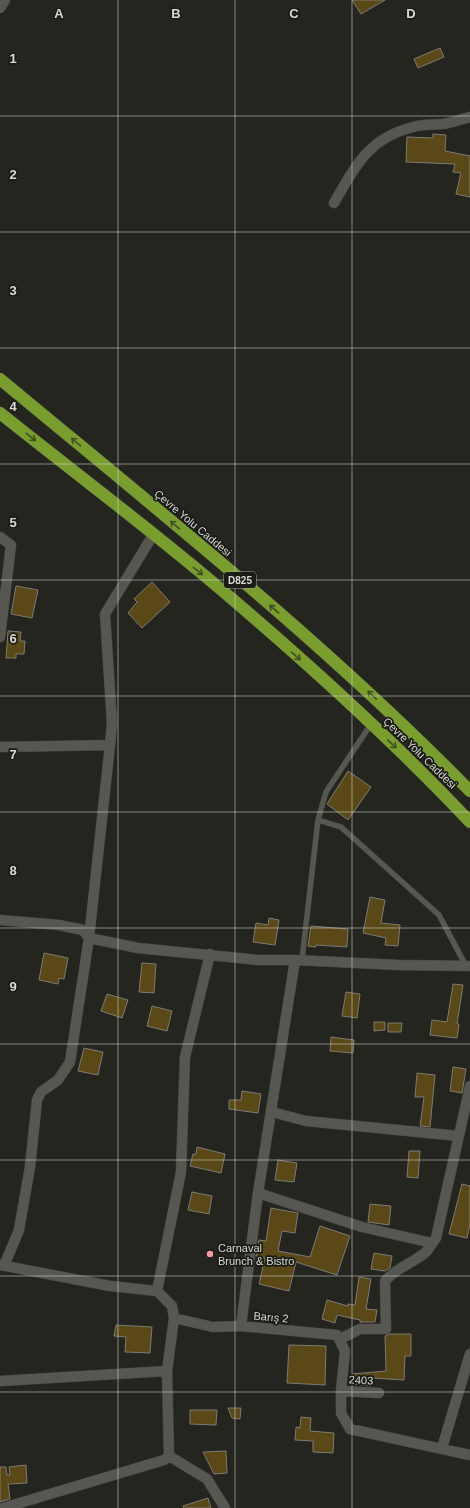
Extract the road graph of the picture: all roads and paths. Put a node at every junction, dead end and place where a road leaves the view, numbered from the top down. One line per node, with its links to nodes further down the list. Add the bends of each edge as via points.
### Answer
1 (5, 0): 2 (street)
2 (0, 8)
3 (470, 117): 4 (street, via 446,124 414,126 377,143 359,160)
4 (334, 203)
5 (0, 379): 13 (highway, Çevre Yolu Caddesi / D825, one-way to 5, via 358,682)
6 (0, 413): 7 (highway, Çevre Yolu Caddesi / D825, one-way to 7)
7 (153, 535): 10 (highway, Çevre Yolu Caddesi / D825, one-way to 10, via 210,580); 11 (street, via 105,614 112,722)
8 (0, 537): 9 (street, via 12,545)
9 (0, 637)
10 (371, 724): 14 (lane, via 326,792); 15 (highway, Çevre Yolu Caddesi / D825, one-way to 15)
11 (110, 745): 12 (street); 17 (street)
12 (0, 747)
13 (470, 791)
14 (318, 820): 19 (lane); 20 (lane, via 341,827 439,915)
15 (470, 822)
16 (0, 920): 17 (street, via 59,925 83,930)
17 (89, 938): 18 (street, via 138,948); 26 (street, via 70,1062 58,1080 41,1092 37,1100 30,1167 19,1230)
18 (210, 954): 19 (street, via 259,960); 27 (street, via 185,1057 181,1172)
19 (298, 960): 20 (street); 22 (street)
20 (468, 966)
21 (470, 1086): 23 (street)
22 (272, 1112): 23 (street, via 306,1121); 24 (street)
23 (459, 1136): 25 (street, via 444,1193 436,1238)
24 (258, 1193): 25 (street, via 362,1227); 29 (street)
25 (432, 1243): 30 (street, via 419,1258 393,1272 385,1281 386,1329 360,1328)
26 (2, 1265): 27 (street, via 110,1286)
27 (157, 1291): 28 (street, via 172,1306)
28 (174, 1318): 29 (street, Barış 2, via 213,1327); 32 (street)
29 (241, 1326): 30 (street, Barış 2, via 337,1335)
30 (340, 1339): 34 (street, via 345,1351)
31 (470, 1354): 36 (street)
32 (167, 1371): 33 (street); 38 (street)
33 (0, 1381)
34 (341, 1391): 35 (street, 2403); 36 (street, via 341,1413 350,1429)
35 (378, 1393)
36 (442, 1448): 37 (street)
37 (470, 1455)
38 (169, 1456): 39 (street, via 164,1460); 40 (street, via 207,1479)
39 (3, 1508)
40 (225, 1508)

